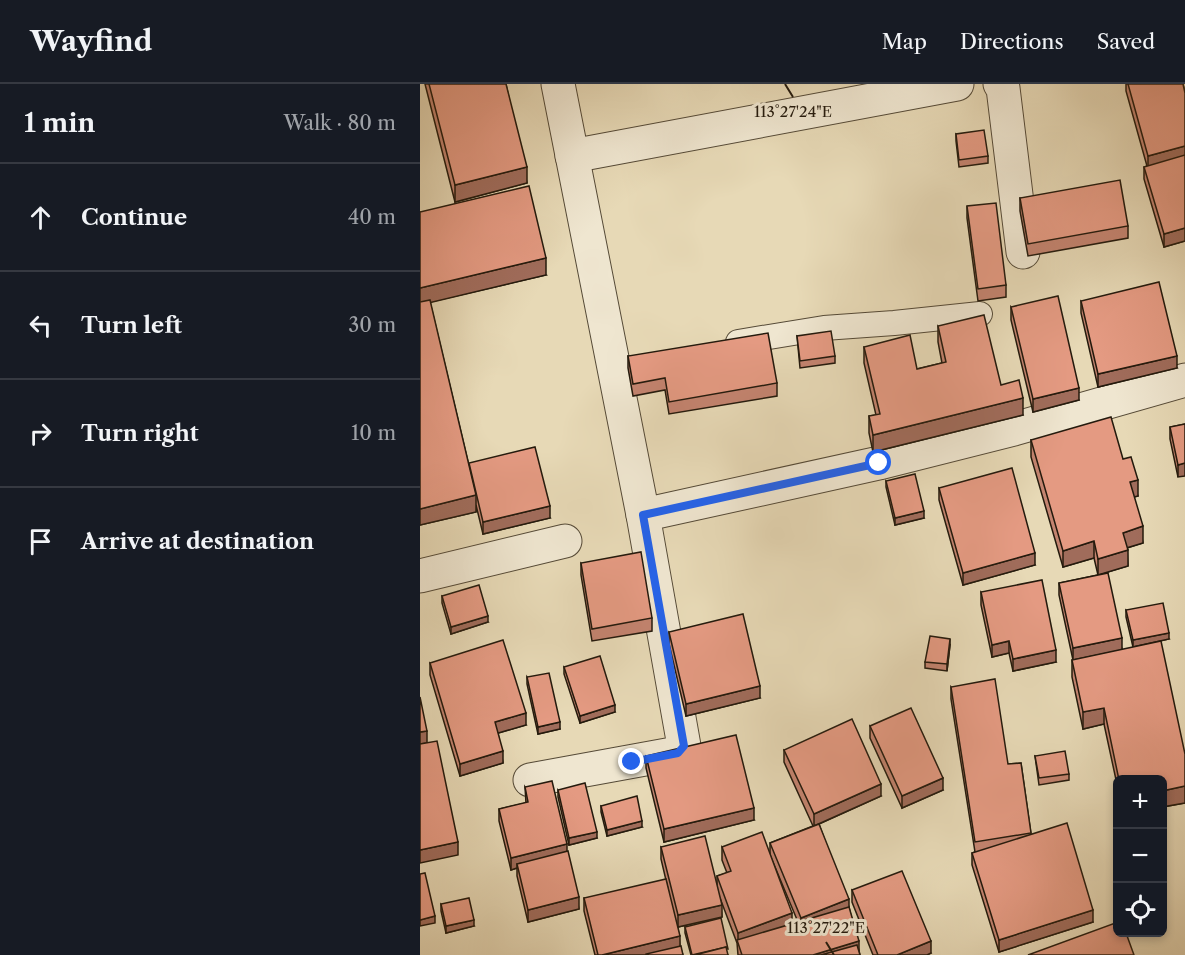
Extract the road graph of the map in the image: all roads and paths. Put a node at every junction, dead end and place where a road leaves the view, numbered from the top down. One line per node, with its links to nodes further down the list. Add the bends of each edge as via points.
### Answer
1 (558, 84): 4 (street)
2 (957, 84): 4 (street)
3 (1000, 84): 5 (street)
4 (572, 156): 9 (street, via 626,360)
5 (1023, 252)
6 (980, 314): 7 (lane, via 824,328)
7 (719, 345)
8 (1185, 380): 9 (street, via 879,463)
9 (643, 515): 12 (street, via 684,746 678,753)
10 (565, 541): 11 (street)
11 (420, 576)
12 (530, 780)

